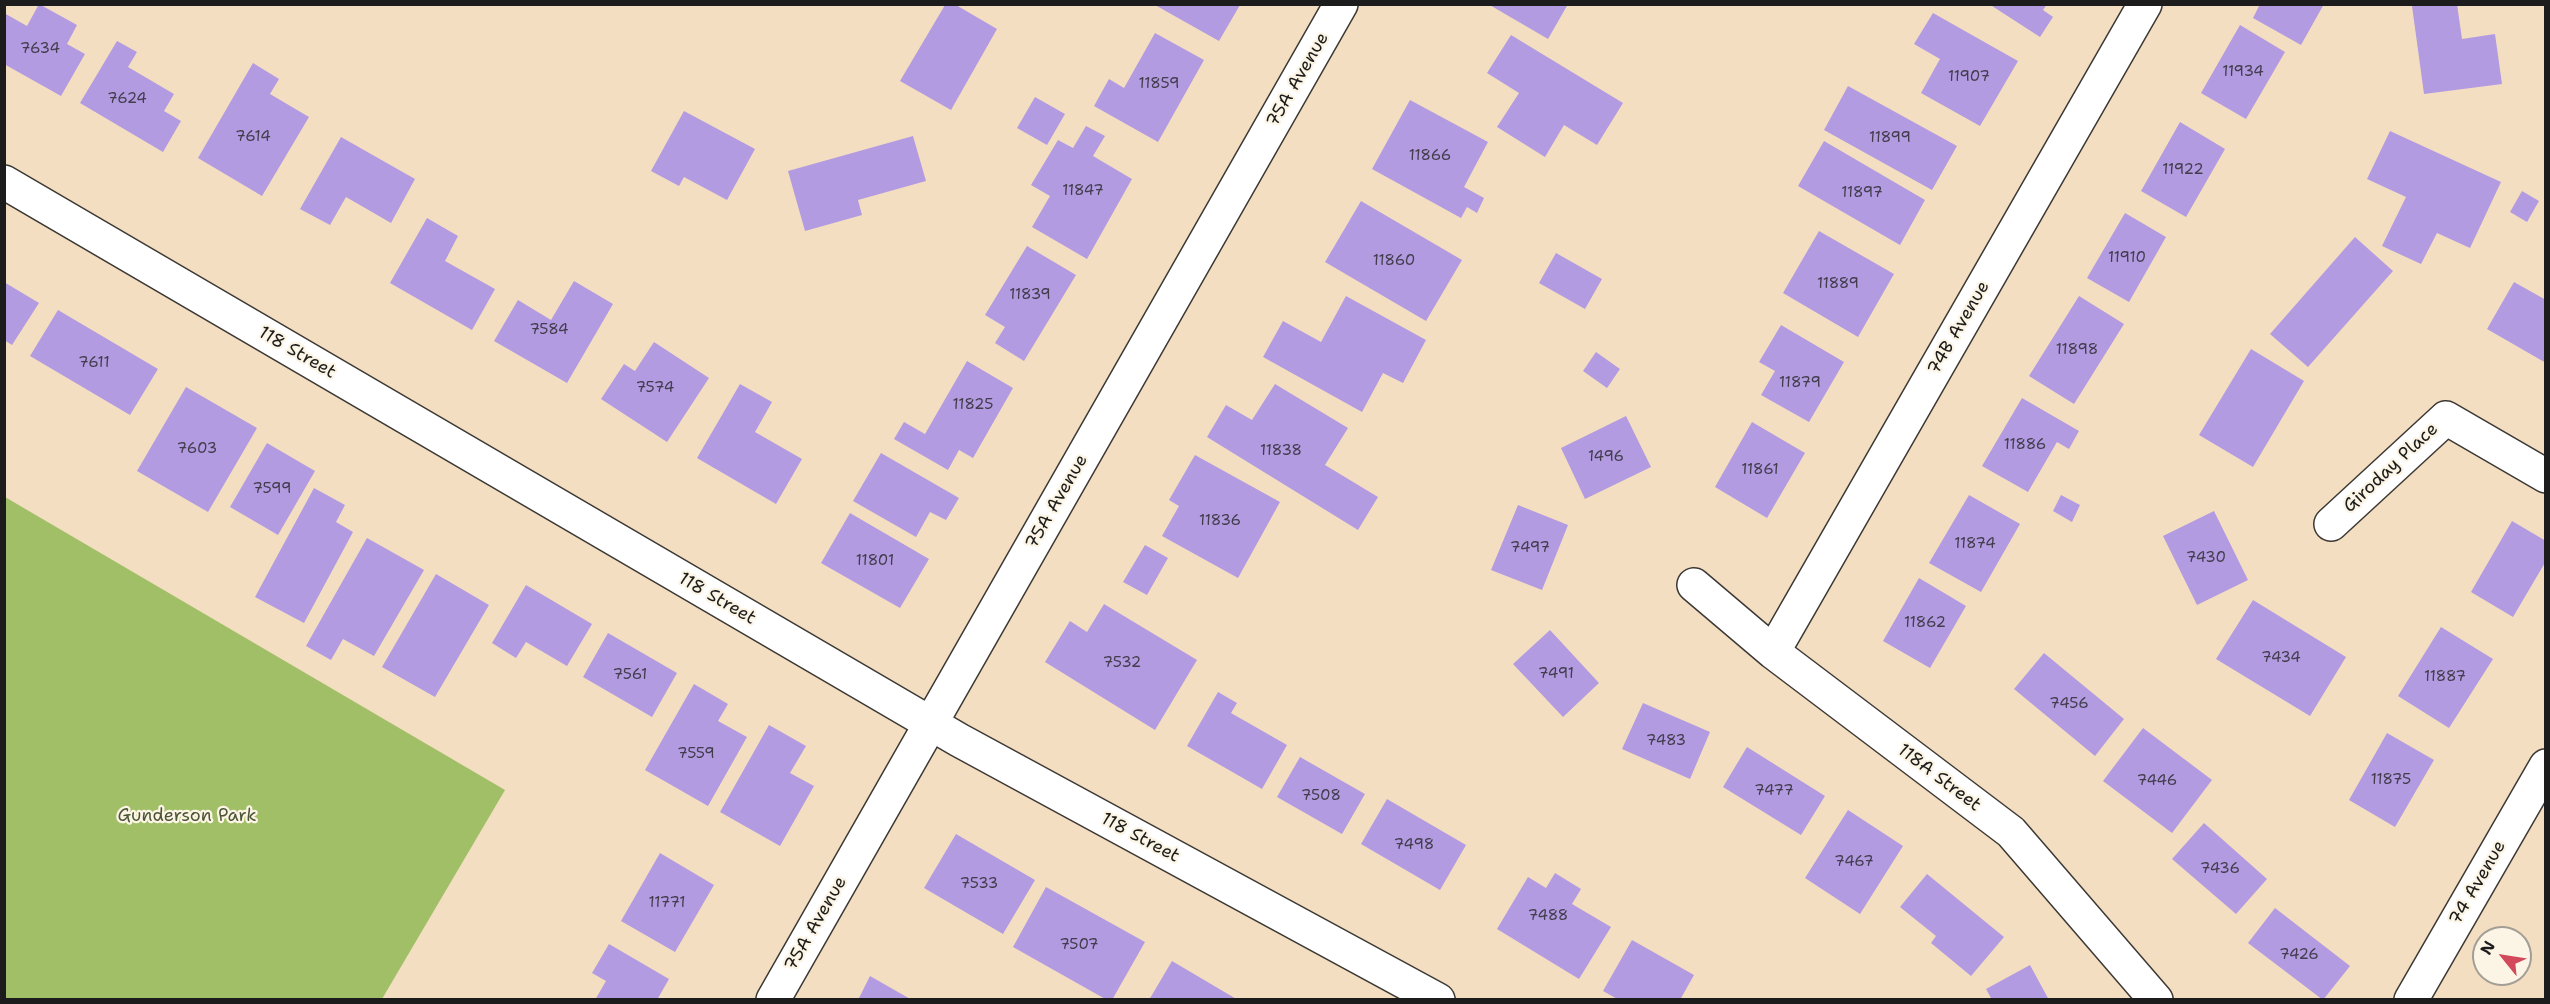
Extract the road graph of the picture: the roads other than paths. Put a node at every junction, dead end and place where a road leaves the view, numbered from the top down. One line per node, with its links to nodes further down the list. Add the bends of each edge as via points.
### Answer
1 (1341, 4): 8 (street, 75A Avenue)
2 (2145, 4): 7 (street, 74B Avenue)
3 (4, 182): 8 (street, 118 Street)
4 (2546, 476): 5 (street, Giroday Place, via 2446,418)
5 (2331, 524)
6 (1694, 585): 7 (street, 118A Street)
7 (1773, 651): 12 (street, 118A Street, via 2011,832)
8 (929, 724): 10 (street, 75A Avenue); 11 (street, 118 Street)
9 (2546, 766): 13 (street, 74 Avenue)
10 (773, 999)
11 (1438, 999)
12 (2156, 999)
13 (2411, 999)

